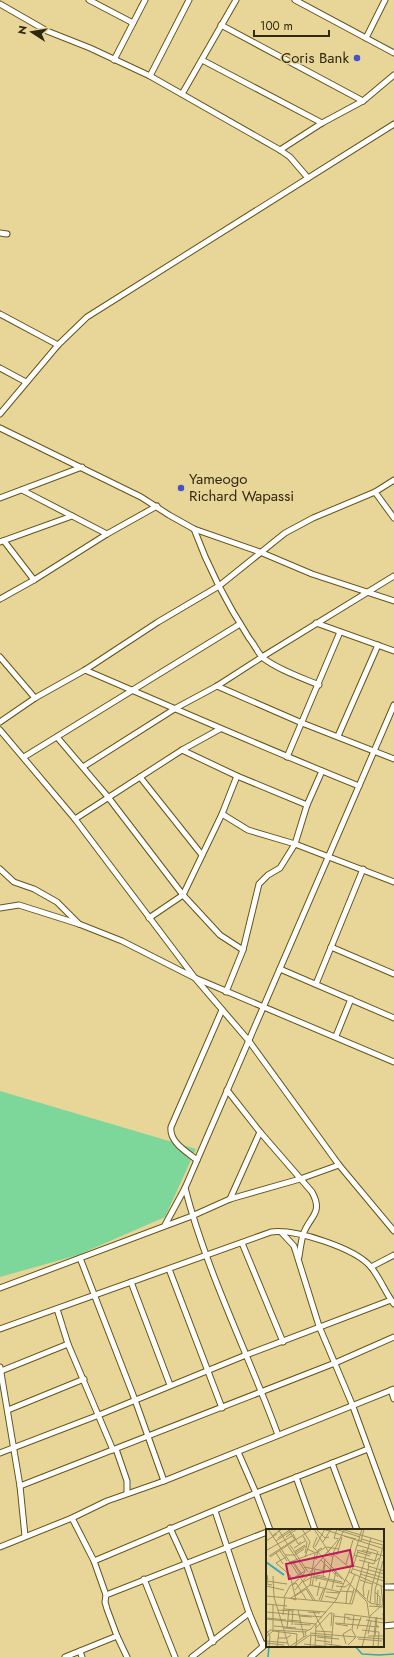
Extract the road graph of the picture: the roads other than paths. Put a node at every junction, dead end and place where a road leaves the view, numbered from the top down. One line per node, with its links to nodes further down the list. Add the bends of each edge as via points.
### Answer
1 (89, 0): 8 (street)
2 (145, 0): 8 (street)
3 (189, 0): 15 (street)
4 (236, 0): 9 (street)
5 (295, 0): 10 (street)
6 (386, 0): 10 (street)
7 (0, 4): 12 (street, via 47,31)
8 (133, 23): 12 (street)
9 (221, 25): 13 (street); 17 (street)
10 (366, 38): 11 (street)
11 (394, 53)
12 (114, 60): 15 (street)
13 (202, 60): 16 (street); 18 (street)
14 (394, 75): 17 (street)
15 (150, 76): 16 (street)
16 (182, 94): 20 (street)
17 (363, 101): 18 (street)
18 (322, 123): 20 (street)
19 (394, 124): 21 (street)
20 (280, 150): 21 (street)
21 (308, 178): 25 (street, via 87,317)
22 (0, 233): 23 (street)
23 (7, 234)
24 (0, 314): 25 (street)
25 (58, 345): 27 (street)
26 (0, 368): 27 (street)
27 (26, 382): 28 (street)
28 (0, 414)
29 (0, 428): 30 (street)
30 (82, 467): 32 (street); 35 (street)
31 (394, 480): 33 (street)
32 (22, 490): 34 (street); 36 (street)
33 (375, 492): 37 (street); 41 (street, via 313,518 285,533)
34 (0, 498)
35 (157, 506): 38 (street); 39 (street)
36 (72, 516): 39 (street); 40 (street)
37 (394, 518)
38 (194, 528): 41 (street); 44 (street)
39 (107, 534): 43 (street)
40 (2, 542): 43 (street)
41 (260, 552): 44 (street); 45 (street)
42 (394, 576): 45 (street)
43 (34, 580): 46 (street)
44 (219, 586): 49 (street); 55 (street)
45 (367, 593): 47 (street); 48 (street)
46 (0, 599)
47 (394, 600)
48 (316, 623): 50 (street); 54 (street)
49 (240, 624): 54 (street); 58 (street)
50 (340, 632): 51 (street); 56 (street)
51 (378, 645): 52 (street); 66 (street)
52 (394, 651)
53 (0, 657): 59 (street)
54 (262, 657): 56 (street); 57 (street)
55 (85, 670): 58 (street); 59 (street)
56 (319, 685): 63 (street)
57 (217, 686): 61 (street); 63 (street)
58 (134, 691): 61 (street); 67 (street)
59 (35, 698): 62 (street)
60 (394, 706): 69 (street)
61 (176, 708): 64 (street); 73 (street)
62 (0, 722)
63 (302, 723): 66 (street); 71 (street)
64 (220, 729): 68 (street); 71 (street)
65 (0, 730): 70 (street)
66 (338, 736): 69 (street)
67 (57, 737): 70 (street); 73 (street)
68 (182, 750): 75 (street); 76 (street)
69 (374, 750): 72 (street); 77 (street)
70 (24, 757): 81 (street)
71 (287, 757): 74 (street)
72 (394, 759)
73 (83, 767): 78 (street)
74 (322, 771): 77 (street); 79 (street)
75 (237, 776): 79 (street); 80 (street)
76 (140, 777): 78 (street); 83 (street)
77 (359, 786): 84 (street)
78 (108, 798): 81 (street); 88 (street)
79 (307, 805): 82 (street)
80 (222, 814): 82 (street, via 248,830); 83 (street)
81 (75, 820): 90 (street)
82 (295, 844): 84 (street); 93 (street, via 280,868 259,884)
83 (202, 855): 88 (street)
84 (329, 856): 86 (street); 94 (street)
85 (0, 869): 91 (street, via 14,882 54,899)
86 (363, 869): 87 (street); 92 (street)
87 (394, 882)
88 (183, 895): 90 (street); 93 (street, via 220,935)
89 (0, 908): 91 (street, via 18,905)
90 (149, 918): 96 (street)
91 (80, 924): 96 (street, via 122,941)
92 (331, 947): 95 (street); 97 (street)
93 (243, 950): 98 (street)
94 (280, 969): 97 (street); 100 (street)
95 (394, 974)
96 (195, 978): 98 (street); 101 (street)
97 (316, 984): 99 (street)
98 (226, 992): 100 (street)
99 (351, 999): 102 (street); 103 (street)
100 (264, 1006): 103 (street); 104 (street)
101 (222, 1010): 104 (street); 108 (street, via 170,1132 173,1139)
102 (394, 1018)
103 (336, 1036): 105 (street)
104 (249, 1041): 106 (street); 109 (street)
105 (394, 1062)
106 (227, 1090): 107 (street); 108 (street)
107 (260, 1132): 110 (street); 112 (street)
108 (197, 1160): 111 (street)
109 (339, 1165): 110 (street); 116 (street)
110 (300, 1179): 112 (street); 117 (street, via 317,1202 316,1213)
111 (185, 1188): 113 (street); 114 (street)
112 (230, 1199): 113 (street)
113 (192, 1216): 114 (street); 119 (street)
114 (164, 1225): 121 (street)
115 (279, 1231): 117 (street); 118 (street); 122 (street, via 290,1240)
116 (394, 1231)
117 (303, 1236): 122 (street); 123 (street, via 338,1246)
118 (242, 1243): 119 (street); 133 (street)
119 (206, 1255): 124 (street); 135 (street)
120 (394, 1255): 123 (street)
121 (80, 1258): 126 (street); 127 (street)
122 (299, 1258): 130 (street)
123 (371, 1267): 128 (street)
124 (169, 1269): 125 (street); 138 (street)
125 (131, 1282): 127 (street); 140 (street)
126 (0, 1288)
127 (94, 1295): 129 (street); 144 (street)
128 (392, 1302): 130 (street)
129 (57, 1309): 131 (street); 134 (street)
130 (319, 1326): 133 (street); 136 (street)
131 (0, 1329)
132 (394, 1337): 136 (street)
133 (283, 1342): 135 (street)
134 (68, 1344): 137 (street); 139 (street)
135 (246, 1355): 138 (street); 142 (street)
136 (335, 1363): 142 (street); 145 (street)
137 (0, 1369): 147 (street)
138 (207, 1370): 140 (street); 146 (street)
139 (84, 1379): 147 (street); 148 (street)
140 (170, 1385): 144 (street)
141 (392, 1390): 143 (street); 145 (street)
142 (262, 1392): 146 (street); 149 (street)
143 (394, 1399)
144 (135, 1400): 148 (street); 150 (street)
145 (352, 1404): 149 (street); 153 (street)
146 (222, 1408): 150 (street)
147 (8, 1410): 151 (street)
148 (99, 1415): 151 (street); 152 (street)
149 (278, 1435): 154 (street)
150 (149, 1437): 152 (street); 158 (street)
151 (13, 1449): 155 (street); 159 (street)
152 (115, 1449): 159 (street); 160 (street, via 127,1481)
153 (368, 1450): 156 (street); 162 (street)
154 (238, 1452): 158 (street); 161 (street)
155 (0, 1453)
156 (332, 1464): 157 (street); 169 (street)
157 (296, 1477): 161 (street); 168 (street)
158 (164, 1481): 160 (street)
159 (20, 1486): 171 (street)
160 (128, 1493): 164 (street)
161 (256, 1493): 163 (street); 167 (street)
162 (393, 1509): 165 (street)
163 (215, 1511): 166 (street); 173 (street)
164 (72, 1518): 171 (street); 174 (street)
165 (394, 1519)
166 (170, 1528): 174 (street); 175 (street)
167 (270, 1529)
168 (315, 1529)
169 (357, 1529)
170 (266, 1532): 173 (street)
171 (25, 1536): 172 (street)
172 (0, 1547)
173 (226, 1547): 175 (street); 178 (street)
174 (94, 1561): 177 (street)
175 (186, 1563): 176 (street); 182 (street)
176 (144, 1580): 177 (street); 188 (street)
177 (106, 1595): 181 (street, via 105,1602)
178 (249, 1613): 182 (street); 183 (street)
179 (394, 1625): 180 (street)
180 (384, 1626)
181 (117, 1636): 184 (street); 187 (street)
182 (213, 1642): 189 (street)
183 (265, 1645): 190 (street)
184 (80, 1651): 185 (street); 186 (street)
185 (65, 1657)
186 (82, 1657)
187 (127, 1657)
188 (175, 1657)
189 (192, 1657)
190 (251, 1657)

